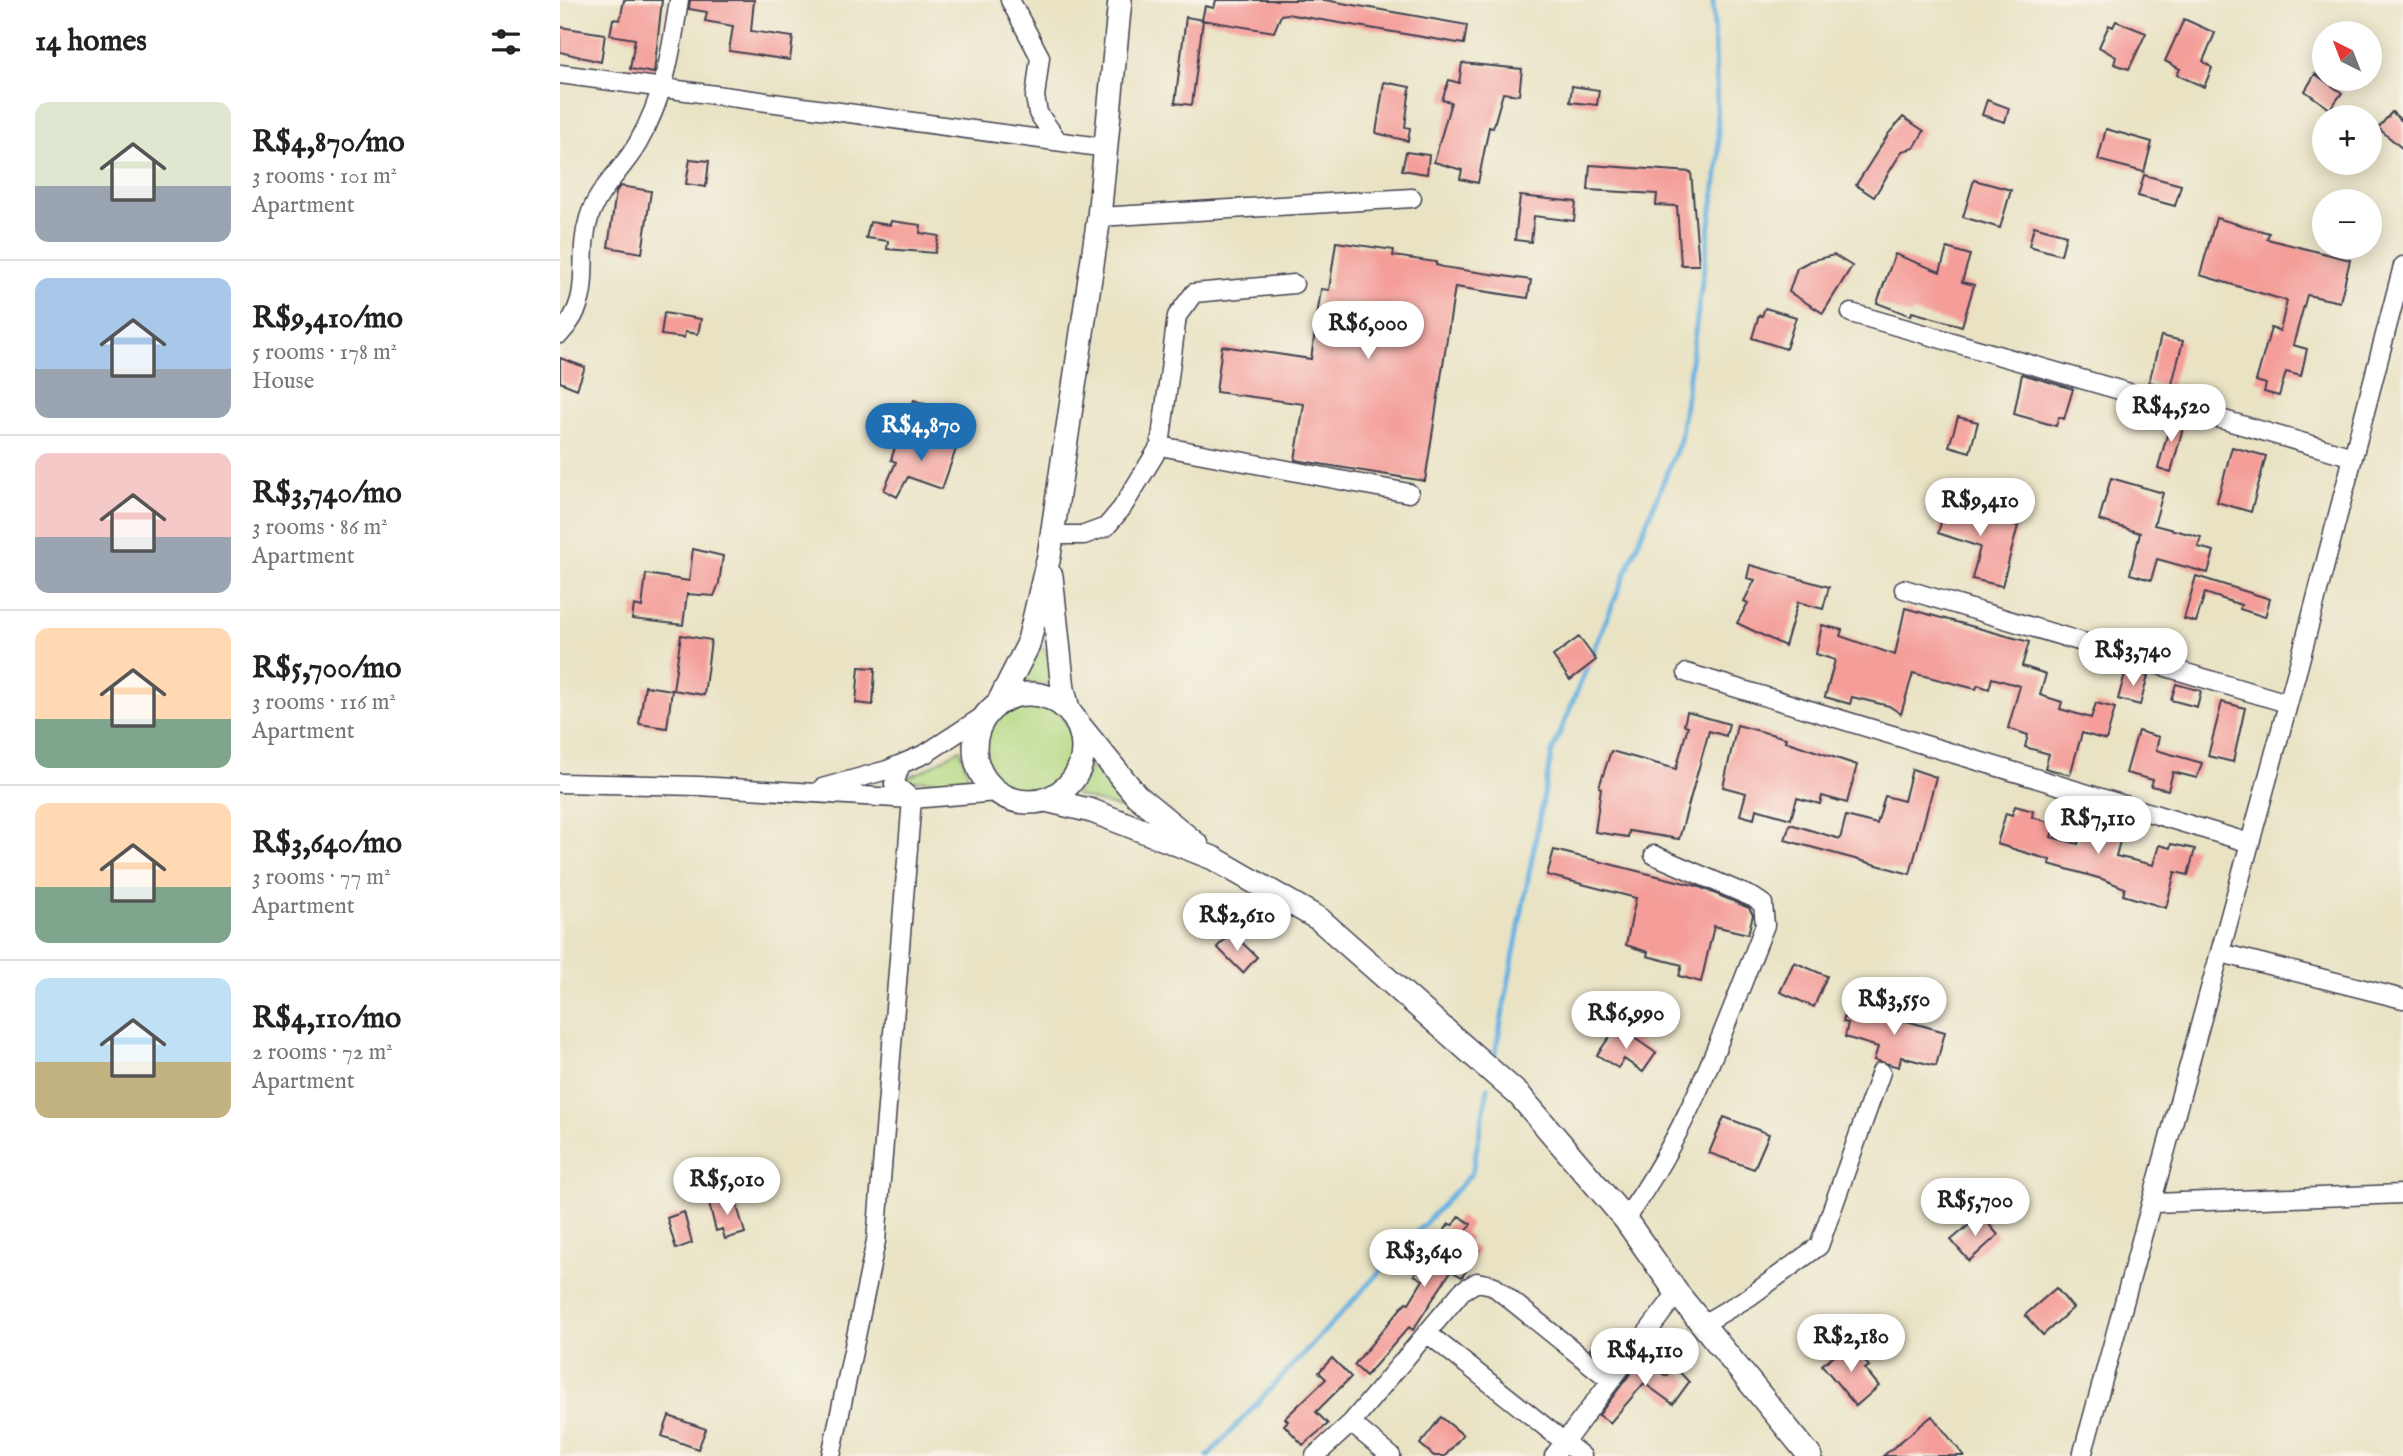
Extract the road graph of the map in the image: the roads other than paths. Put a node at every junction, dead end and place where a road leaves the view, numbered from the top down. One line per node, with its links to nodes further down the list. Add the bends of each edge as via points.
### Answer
1 (679, 0): 5 (street)
2 (1010, 0): 6 (street, via 1040,57 1035,97 1038,113)
3 (1120, 0): 7 (main road)
4 (560, 74): 5 (street)
5 (664, 88): 6 (street); 13 (street, via 637,145 602,188 589,218 584,242 586,280 580,303)
6 (1058, 141): 7 (street)
7 (1107, 148): 9 (main road)
8 (1412, 198): 9 (street)
9 (1100, 217): 17 (main road)
10 (2403, 266): 15 (street)
11 (1294, 284): 14 (street, via 1194,293 1177,316)
12 (1851, 313): 15 (street)
13 (560, 334)
14 (1160, 446): 16 (street); 17 (street, via 1107,527)
15 (2353, 457): 20 (street)
16 (1409, 493)
17 (1050, 546): 21 (main road, via 1028,645); 22 (main road, via 1057,642)
18 (1904, 589): 20 (street)
19 (1687, 673): 29 (street)
20 (2287, 703): 29 (street)
21 (992, 709): 22 (main road, via 1016,694 1035,693 1053,698); 23 (street, via 925,754); 26 (main road, via 977,731 974,748 977,765)
22 (1074, 717): 28 (main road, via 1083,751 1075,778); 31 (main road, via 1136,795)
23 (901, 764): 25 (street); 27 (street, via 894,784)
24 (560, 783): 25 (street)
25 (812, 791): 27 (street)
26 (997, 792): 27 (street); 28 (main road, via 1012,800)
27 (912, 799): 44 (street, via 876,1241)
28 (1046, 800): 31 (main road, via 1092,811)
29 (2250, 843): 32 (street)
30 (1654, 855): 37 (street, via 1754,898 1763,904 1765,925 1690,1110 1654,1180)
31 (1213, 858): 37 (main road, via 1319,919 1520,1096)
32 (2221, 953): 33 (street); 36 (street)
33 (2403, 999)
34 (1881, 1072): 39 (street, via 1819,1246)
35 (2403, 1194): 36 (street)
36 (2154, 1203): 49 (street)
37 (1625, 1219): 38 (main road)
38 (1677, 1293): 39 (main road); 41 (street)
39 (1703, 1324): 48 (main road)
40 (1427, 1333): 41 (street, via 1462,1291 1477,1282 1492,1285); 42 (street); 43 (street)
41 (1610, 1380): 43 (street)
42 (1351, 1423): 45 (street); 46 (street)
43 (1560, 1449): 47 (street)
44 (831, 1456)
45 (1315, 1456)
46 (1391, 1456)
47 (1583, 1456)
48 (1810, 1456)
49 (2082, 1456)

